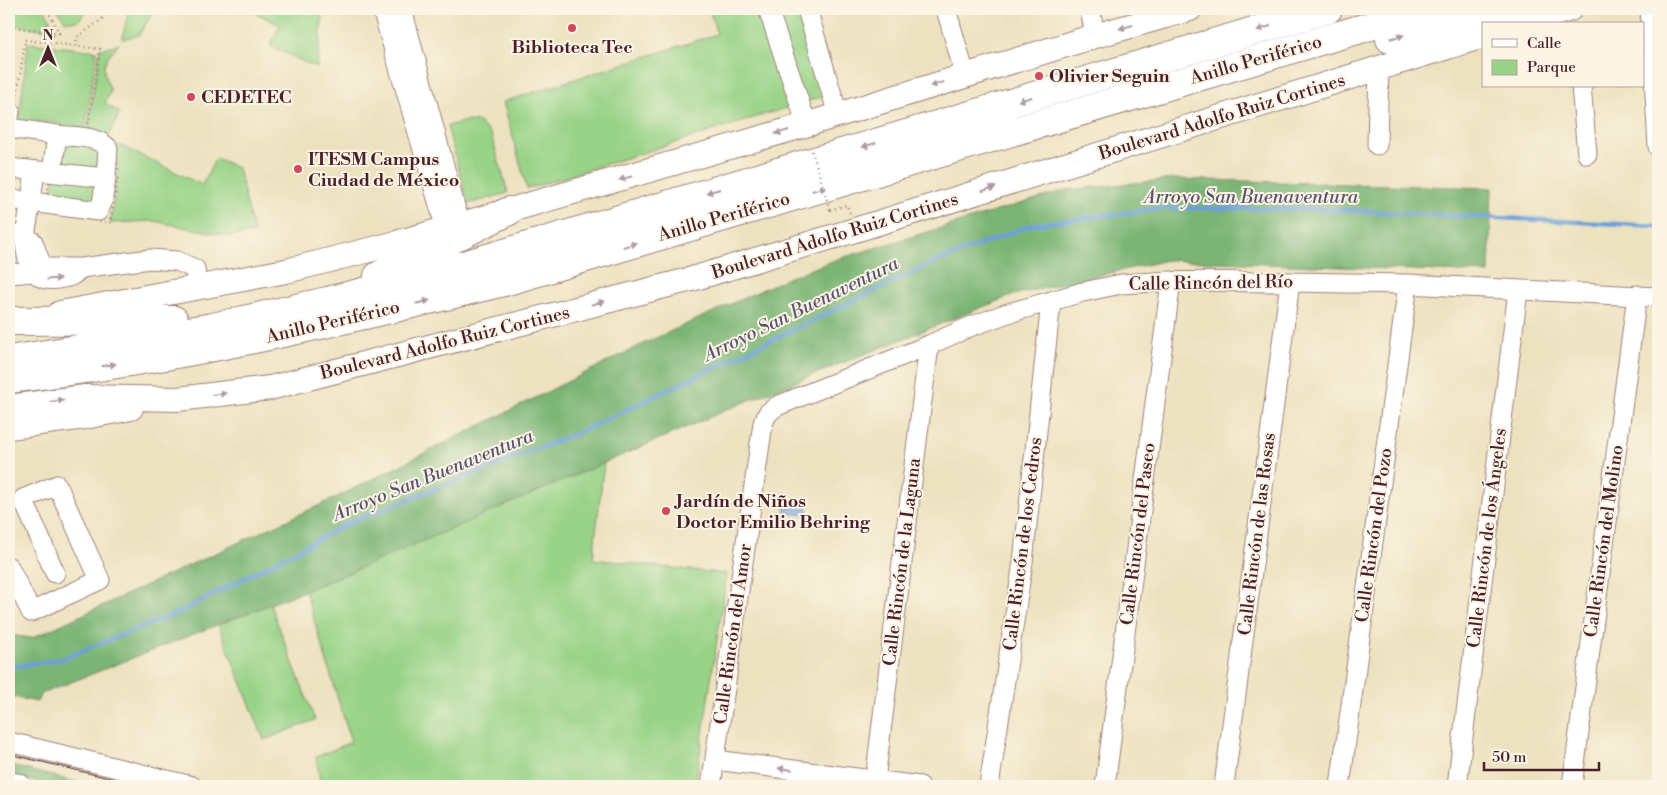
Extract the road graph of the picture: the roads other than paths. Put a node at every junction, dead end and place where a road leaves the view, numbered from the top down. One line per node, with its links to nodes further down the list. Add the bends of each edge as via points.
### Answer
1 (382, 9): 34 (street)
2 (402, 9): 34 (street)
3 (768, 9): 23 (street)
4 (807, 9): 21 (street)
5 (946, 9): 19 (street)
6 (1090, 9): 15 (street)
7 (1190, 9): 15 (main road, one-way to 15)
8 (1428, 9): 17 (highway, Anillo Periférico)
9 (1507, 9): 17 (highway, one-way to 9, via 1332,52)
10 (1572, 9): 13 (main road); 14 (street)
11 (1650, 9): 26 (street)
12 (1316, 11): 46 (highway, Anillo Periférico, one-way to 46, via 448,270)
13 (1529, 22)
14 (1575, 22)
15 (1095, 36): 19 (main road)
16 (1482, 36): 18 (main road, Boulevard Adolfo Ruiz Cortines)
17 (1246, 62): 52 (highway, Anillo Periférico, one-way to 17, via 219,347 362,317 504,282)
18 (1379, 68): 25 (street); 53 (main road, Boulevard Adolfo Ruiz Cortines, one-way to 18, via 270,388 692,279)
19 (965, 76): 21 (main road, one-way to 21)
20 (1581, 88): 27 (street)
21 (838, 115): 23 (main road)
22 (9, 118): 24 (street)
23 (807, 125): 33 (main road, one-way to 33)
24 (57, 135): 29 (street); 30 (street, via 98,140 106,145)
25 (1377, 145)
26 (1658, 147)
27 (1587, 154)
28 (9, 168): 29 (street)
29 (44, 172): 30 (street); 32 (street)
30 (106, 178): 32 (street, via 98,211)
31 (9, 199): 32 (street)
32 (31, 201): 35 (street)
33 (509, 211): 34 (main road); 46 (highway)
34 (453, 227): 42 (main road, via 286,271)
35 (17, 235): 36 (street, via 33,242 41,264 46,268); 37 (street)
36 (81, 268): 37 (street, one-way to 36, via 49,280 72,277); 42 (street, via 150,259 177,261 195,269)
37 (34, 272): 38 (street)
38 (9, 274)
39 (1171, 281): 40 (street, Calle Rincón del Río); 47 (street, Calle Rincón del Río, via 1121,284); 69 (street, Calle Rincón del Paseo)
40 (1290, 282): 41 (street, Calle Rincón del Río); 70 (street, Calle Rincón de las Rosas)
41 (1408, 284): 43 (street, Calle Rincón del Río); 71 (street, Calle Rincón del Pozo)
42 (197, 287): 49 (main road)
43 (1518, 290): 44 (street, Calle Rincón del Río); 72 (street, Calle Rincón de los Ángeles)
44 (1637, 295): 45 (street, Calle Rincón del Río); 73 (street, Calle Rincón del Molino)
45 (1658, 296)
46 (328, 301): 48 (highway, Anillo Periférico)
47 (1051, 301): 50 (street, Calle Rincón del Río, via 997,316); 68 (street, Calle Rincón de los Cedros, via 1024,562)
48 (243, 320): 49 (highway); 51 (highway, Anillo Periférico)
49 (11, 322)
50 (929, 345): 55 (street, Calle Rincón del Río, via 777,406); 62 (street, Calle Rincón de la Laguna)
51 (9, 360)
52 (9, 379)
53 (178, 399): 54 (main road, Boulevard Adolfo Ruiz Cortines, one-way to 53, via 85,397); 56 (main road, Boulevard Adolfo Ruiz Cortines, via 85,417)
54 (9, 408)
55 (763, 423): 60 (street, Calle Rincón del Amor)
56 (9, 427)
57 (9, 567): 58 (street, via 31,612 100,580 57,485 23,499)
58 (55, 572)
59 (9, 742): 65 (street)
60 (715, 760): 61 (street, one-way to 60); 66 (street, Calle Rincón del Amor)
61 (817, 780): 62 (street)
62 (875, 780): 67 (street)
63 (9, 784): 64 (main road)
64 (19, 786)
65 (192, 786)
66 (711, 786)
67 (920, 786)
68 (989, 786)
69 (1105, 786)
70 (1224, 786)
71 (1340, 786)
72 (1457, 786)
73 (1572, 786)

